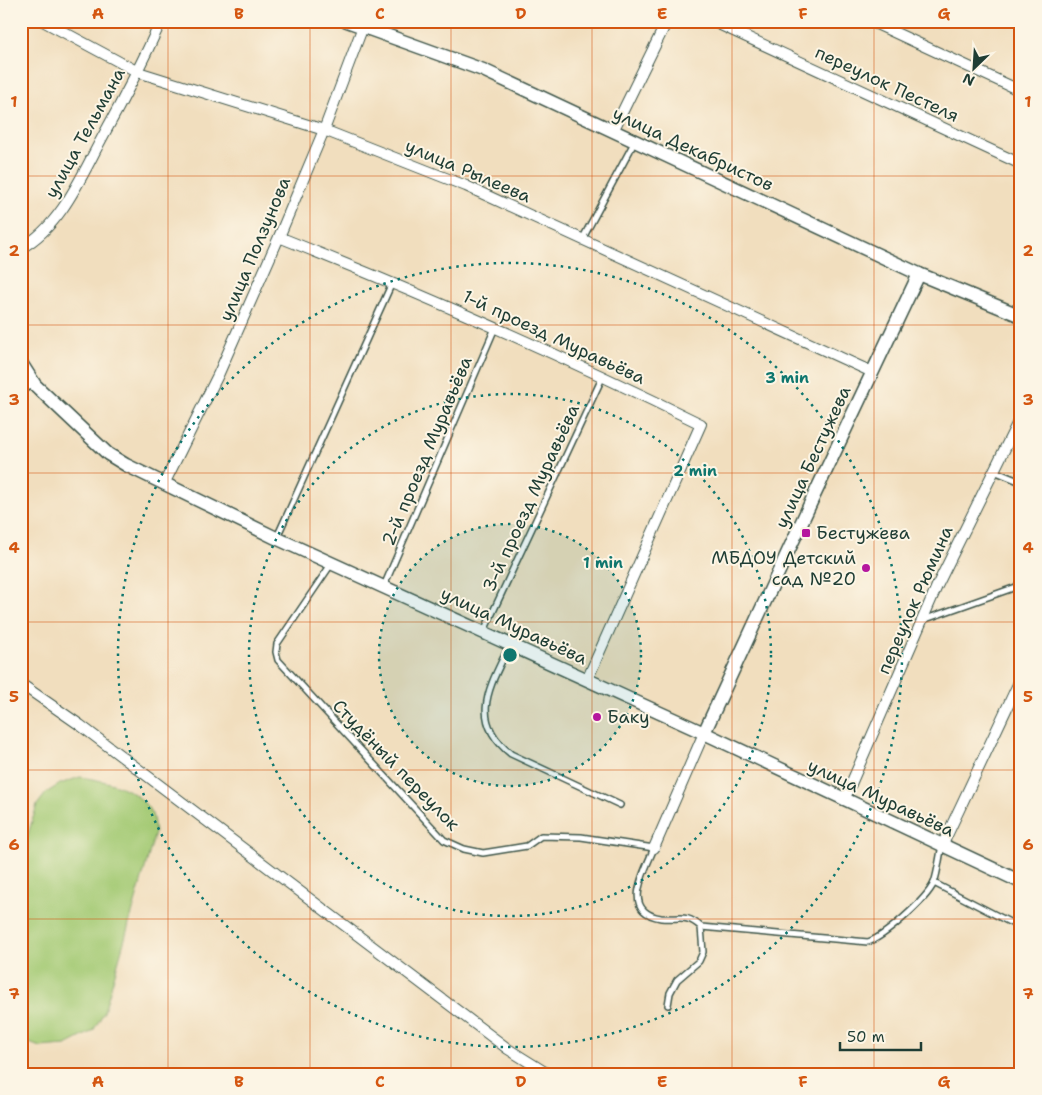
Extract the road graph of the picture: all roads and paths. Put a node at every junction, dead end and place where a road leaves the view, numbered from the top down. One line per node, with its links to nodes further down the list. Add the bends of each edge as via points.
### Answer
1 (43, 21): 8 (street, улица Рылеева)
2 (161, 21): 8 (street, улица Тельмана)
3 (346, 21): 7 (street, улица Декабристов)
4 (667, 21): 11 (street)
5 (712, 21): 13 (street, переулок Пестеля)
6 (870, 21): 9 (street)
7 (364, 24): 10 (street, улица Ползунова); 11 (street, улица Декабристов, via 482,70)
8 (138, 72): 10 (street, улица Рылеева); 16 (street, улица Тельмана, via 62,209 33,242)
9 (1021, 91)
10 (324, 130): 14 (street, улица Ползунова); 15 (street, улица Рылеева, via 466,186)
11 (613, 131): 12 (street, улица Декабристов)
12 (635, 140): 15 (lane); 17 (street, улица Декабристов)
13 (1021, 164)
14 (278, 237): 18 (street, 1-й проезд Муравьёва); 29 (street, улица Ползунова, via 219,373)
15 (583, 238): 22 (street, улица Рылеева)
16 (21, 248)
17 (919, 274): 19 (street, улица Декабристов); 22 (street, улица Бестужева)
18 (393, 282): 20 (street, 1-й проезд Муравьёва); 30 (lane)
19 (1021, 316)
20 (495, 328): 23 (street, 1-й проезд Муравьёва); 33 (lane, 2-й проезд Муравьёва)
21 (21, 364): 24 (street, улица Муравьёва)
22 (872, 372): 40 (street, улица Бестужева)
23 (603, 376): 35 (lane, 3-й проезд Муравьёва); 38 (street, 1-й проезд Муравьёва, via 700,424)
24 (35, 385): 25 (lane); 29 (street, улица Муравьёва, via 108,454)
25 (21, 390)
26 (1021, 416): 27 (street, переулок Рюмина)
27 (993, 470): 28 (lane); 34 (street, переулок Рюмина)
28 (1021, 482)
29 (164, 484): 30 (street, улица Муравьёва)
30 (276, 538): 31 (street, улица Муравьёва)
31 (332, 563): 33 (street, улица Муравьёва); 44 (lane, Студёный переулок, via 276,644 276,656 444,840 483,853 527,846 541,836 581,837)
32 (1021, 581): 34 (lane, via 1016,587)
33 (384, 586): 35 (street, улица Муравьёва)
34 (922, 620): 41 (street, переулок Рюмина)
35 (484, 631): 36 (street, улица Муравьёва)
36 (510, 644): 38 (street, улица Муравьёва); 42 (lane, via 487,693 486,708 493,735 511,754)
37 (1021, 678): 43 (street)
38 (587, 680): 40 (street, улица Муравьёва)
39 (21, 684): 50 (street, via 80,724 508,1049)
40 (704, 733): 41 (street, улица Муравьёва); 44 (street, улица Бестужева)
41 (844, 800): 43 (street, улица Муравьёва)
42 (620, 805)
43 (942, 846): 45 (street, улица Муравьёва); 46 (lane)
44 (654, 848): 47 (lane, via 638,886 642,909 662,918 685,917)
45 (1021, 882)
46 (934, 883): 47 (lane, via 915,906 868,942); 48 (lane)
47 (702, 927): 49 (lane, via 703,952 699,961 677,980)
48 (1021, 928)
49 (668, 1005)
50 (548, 1074)

